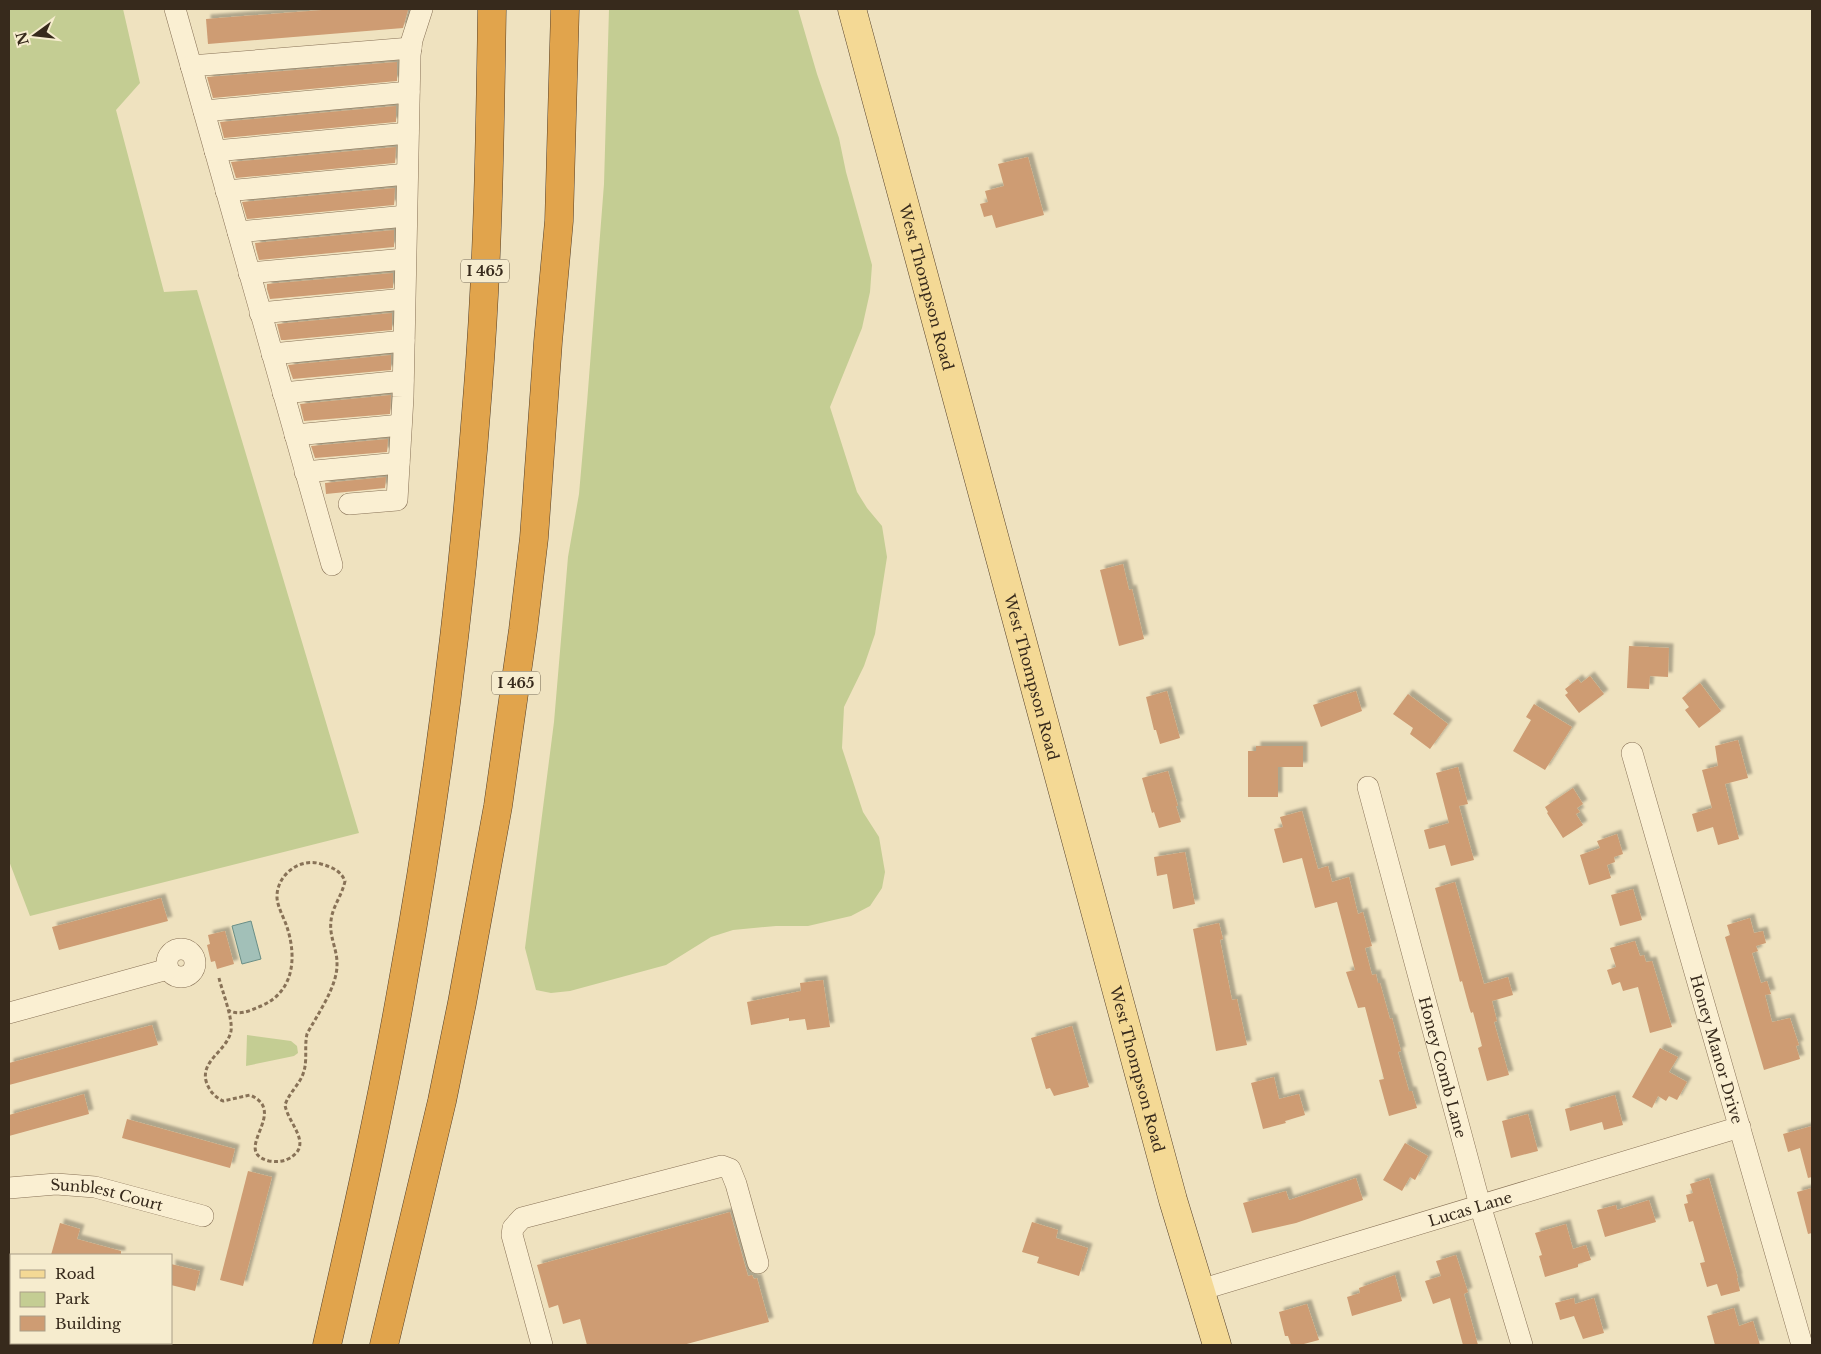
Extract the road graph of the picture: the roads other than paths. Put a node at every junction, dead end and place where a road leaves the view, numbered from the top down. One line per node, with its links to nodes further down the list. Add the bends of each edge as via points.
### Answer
1 (175, 9): 7 (street)
2 (422, 9): 6 (street)
3 (492, 9): 40 (highway, I 465, via 489,185 478,385 448,686 403,986)
4 (565, 9): 41 (highway, I 465, via 559,221 524,630 498,806 462,1003)
5 (852, 9): 39 (main road, West Thompson Road)
6 (411, 48): 7 (street); 8 (street)
7 (191, 66): 9 (street)
8 (409, 92): 9 (street); 10 (street)
9 (204, 111): 11 (street)
10 (408, 133): 11 (street); 12 (street)
11 (215, 151): 13 (street)
12 (407, 174): 13 (street); 14 (street)
13 (226, 191): 15 (street)
14 (406, 216): 15 (street); 16 (street)
15 (238, 232): 17 (street)
16 (405, 259): 17 (street); 18 (street)
17 (249, 273): 19 (street)
18 (404, 299): 19 (street); 20 (street)
19 (260, 313): 21 (street)
20 (404, 341): 21 (street); 22 (street)
21 (272, 354): 23 (street)
22 (403, 381): 23 (street); 24 (street)
23 (283, 393): 25 (street)
24 (401, 425): 25 (street); 26 (street)
25 (295, 434): 27 (street)
26 (399, 463): 27 (street); 28 (street, via 397,500)
27 (306, 472): 29 (street)
28 (349, 504)
29 (332, 565)
30 (1632, 752): 34 (street, Honey Manor Drive)
31 (1368, 787): 36 (street, Honey Comb Lane)
32 (168, 969): 33 (street)
33 (9, 1013)
34 (1740, 1127): 36 (street, Lucas Lane); 45 (street, Honey Manor Drive)
35 (9, 1188): 37 (street, Sunblest Court, via 56,1184 95,1187)
36 (1480, 1205): 39 (street, Lucas Lane); 44 (street, Honey Comb Lane)
37 (203, 1216)
38 (758, 1263): 42 (street, via 736,1184 730,1169 722,1166 524,1217 514,1225 512,1235)
39 (1200, 1290): 43 (main road, West Thompson Road)
40 (327, 1345)
41 (384, 1345)
42 (542, 1345)
43 (1217, 1345)
44 (1522, 1345)
45 (1802, 1345)

